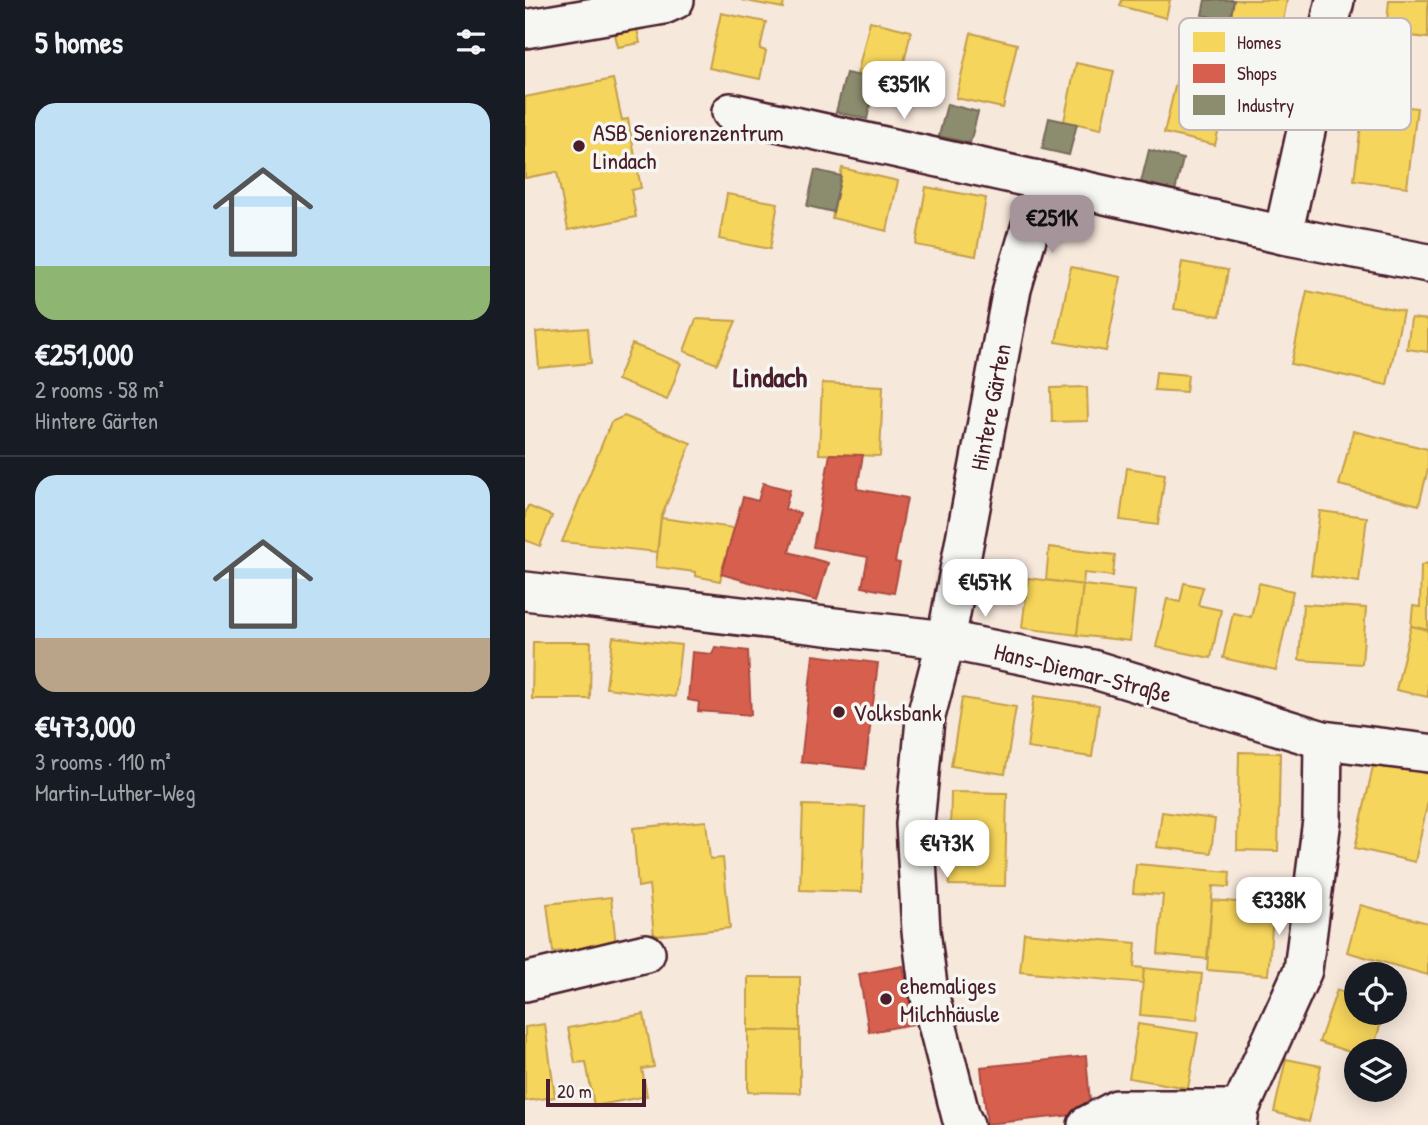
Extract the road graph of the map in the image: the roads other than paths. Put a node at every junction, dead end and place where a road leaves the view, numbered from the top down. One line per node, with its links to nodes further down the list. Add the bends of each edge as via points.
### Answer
1 (675, 0): 4 (street)
2 (1335, 0): 3 (street)
3 (1331, 18)
4 (525, 29)
5 (731, 112): 7 (street)
6 (1306, 130): 8 (street)
7 (1065, 186): 8 (street); 11 (street, Hintere Gärten, via 1031,225 1012,289)
8 (1283, 234): 9 (street)
9 (1428, 263)
10 (525, 591): 11 (street, Hans-Diemar-Straße)
11 (946, 640): 12 (street, Hans-Diemar-Straße, via 1092,669); 17 (street, Hintere Gärten, via 925,720 915,824 929,993)
12 (1323, 740): 13 (street, Hans-Diemar-Straße); 16 (street, via 1322,820 1303,970)
13 (1428, 753)
14 (646, 953): 15 (street)
15 (525, 982)
16 (1239, 1117): 18 (street, via 1117,1109)
17 (965, 1125)
18 (1087, 1125)

